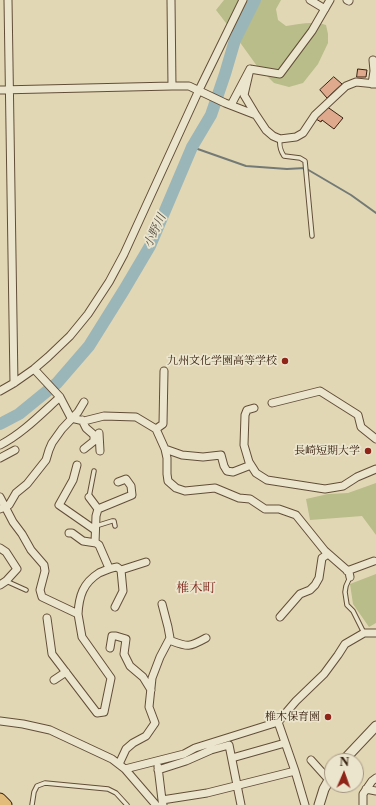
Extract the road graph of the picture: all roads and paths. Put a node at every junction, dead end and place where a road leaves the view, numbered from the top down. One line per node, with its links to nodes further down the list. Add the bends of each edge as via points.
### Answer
1 (8, 0): 12 (street)
2 (171, 0): 10 (street)
3 (243, 0): 13 (street)
4 (310, 0): 6 (street)
5 (330, 0): 6 (street)
6 (325, 9): 8 (street, via 280,74)
7 (373, 60): 9 (street)
8 (250, 69): 14 (street); 15 (street, via 244,95)
9 (374, 84): 16 (street, via 356,82 346,86 315,115 303,133 296,137)
10 (172, 86): 12 (street); 13 (street, via 189,86)
11 (0, 90): 12 (street)
12 (10, 90): 20 (street)
13 (201, 91): 14 (street); 18 (street, via 109,282 70,336)
14 (228, 104): 15 (street)
15 (256, 115): 16 (street, via 266,130)
16 (280, 139): 17 (lane, via 279,145 284,156 304,161)
17 (312, 236)
18 (35, 370): 20 (street); 22 (street)
19 (164, 371): 28 (street, via 163,424)
20 (14, 383): 21 (street)
21 (0, 391)
22 (59, 396): 26 (street); 30 (street, via 23,429)
23 (84, 402): 26 (street)
24 (272, 403): 29 (street, via 320,391 358,415 361,427)
25 (254, 408): 37 (street, via 246,410 245,415 244,445)
26 (71, 418): 27 (street); 43 (street, via 52,443 46,460 27,484 16,493 9,505)
27 (84, 420): 28 (street, via 104,416 136,417); 31 (street, via 86,428 94,435 94,441); 34 (street, via 99,434)
28 (156, 429): 32 (street)
29 (376, 439)
30 (0, 445)
31 (84, 449)
32 (165, 449): 37 (street, via 182,455 221,455 227,471 234,472); 50 (street, via 166,474 168,481 176,488 185,491 215,488 250,500 265,509 279,509 296,515)
33 (15, 450): 35 (street)
34 (100, 451)
35 (0, 458)
36 (77, 465): 46 (street, via 73,480 59,505)
37 (252, 465): 38 (street, via 256,473 267,480 325,489 343,486)
38 (376, 468)
39 (94, 471): 42 (lane)
40 (118, 482): 44 (street, via 126,479 131,486 132,495)
41 (0, 497): 43 (street)
42 (88, 497): 44 (street)
43 (2, 508): 60 (street, via 44,565 40,590 42,597)
44 (98, 509): 46 (street)
45 (116, 526): 46 (lane, via 112,521)
46 (95, 528): 48 (street)
47 (69, 533): 48 (street, via 83,541)
48 (95, 543): 53 (street, via 99,545)
49 (0, 548): 56 (street, via 6,552 17,569)
50 (328, 554): 55 (street); 61 (street, via 322,558 319,578 315,585 300,594)
51 (374, 561): 55 (street)
52 (146, 562): 54 (street)
53 (109, 568): 54 (street, via 117,567); 60 (street, via 92,578 84,587)
54 (121, 570): 59 (street, via 123,591)
55 (348, 574): 63 (lane, via 345,592 347,605 353,611)
56 (3, 583): 57 (lane)
57 (26, 590)
58 (162, 604): 66 (street)
59 (115, 607)
60 (78, 614): 68 (street, via 82,637 111,678 104,712 97,713)
61 (280, 617)
62 (45, 623): 68 (street, via 52,654)
63 (364, 633): 64 (street); 71 (street, via 345,644 324,674)
64 (376, 633)
65 (206, 638): 66 (street, via 195,645 186,646)
66 (169, 640): 70 (street, via 157,664)
67 (110, 648): 70 (street, via 112,636 129,639 124,654 130,666 143,677)
68 (66, 672): 69 (street)
69 (54, 680)
70 (151, 690): 79 (street, via 149,707 154,723 146,736 126,749)
71 (278, 722): 74 (street); 78 (street)
72 (2, 723): 79 (street, via 23,724 50,730)
73 (376, 726): 75 (street)
74 (285, 743): 76 (street); 82 (street)
75 (351, 753)
76 (232, 758): 81 (street, via 229,745); 85 (street)
77 (312, 760): 83 (street)
78 (156, 761): 80 (street); 81 (street)
79 (119, 764): 80 (street)
80 (125, 769): 94 (street)
81 (158, 770): 90 (street)
82 (295, 771): 85 (street); 96 (street)
83 (324, 772)
84 (376, 778): 86 (street)
85 (237, 785): 90 (street); 95 (street)
86 (366, 789): 88 (street); 98 (street, via 363,794)
87 (324, 790): 97 (street)
88 (376, 791)
89 (0, 800): 91 (main road)
90 (162, 802)
91 (6, 805)
92 (32, 805): 93 (lane, via 37,786 45,783 108,788)
93 (127, 805)
94 (156, 805)
95 (241, 805)
96 (305, 805)
97 (319, 805)
98 (363, 805)

